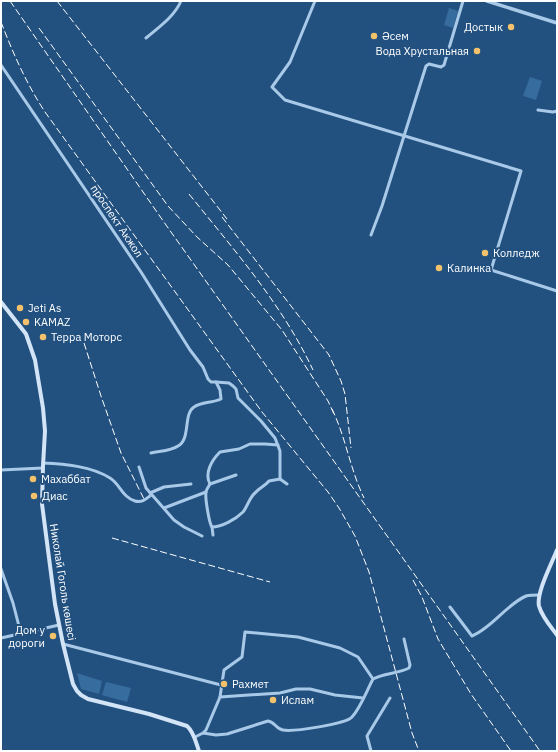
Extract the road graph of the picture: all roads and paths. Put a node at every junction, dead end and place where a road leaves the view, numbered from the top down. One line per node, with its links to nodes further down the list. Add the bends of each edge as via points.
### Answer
1 (181, 1): 6 (street, via 171,16)
2 (316, 1): 10 (street, via 290,62 272,87 284,100)
3 (463, 1): 10 (street, via 444,65 426,66)
4 (487, 1): 5 (street)
5 (557, 23)
6 (146, 38)
7 (1, 65): 14 (street, проспект Акжол, via 141,272 203,367 208,379)
8 (538, 110): 9 (street)
9 (557, 111)
10 (404, 135): 11 (street); 12 (street, via 520,171 491,270)
11 (371, 235)
12 (557, 291)
13 (1, 302): 17 (main road, Николай Гоголь көшесі, via 26,334 35,360 45,431)
14 (217, 384): 15 (street, via 228,384 236,389 238,398 262,421); 16 (street, via 220,398 191,409 186,434 181,444 168,450)
15 (278, 445): 21 (street); 23 (street, via 250,444 220,452 210,466)
16 (151, 453)
17 (43, 466): 19 (street); 26 (street, via 67,465 88,469 109,478 126,496 136,501 143,501); 35 (main road, Николай Гоголь көшесі, via 42,508)
18 (139, 467): 26 (street, via 146,488)
19 (1, 470)
20 (236, 475): 23 (street)
21 (280, 479): 24 (street); 28 (street, via 271,480 254,493 243,512 236,518)
22 (190, 484): 26 (street, via 164,487)
23 (210, 484): 25 (street)
24 (287, 484)
25 (206, 492): 27 (street); 28 (street)
26 (151, 494): 27 (street)
27 (164, 508): 30 (street, via 179,524)
28 (212, 527): 29 (street)
29 (214, 535)
30 (202, 536)
31 (557, 550): 33 (main road)
32 (1, 569): 36 (street)
33 (539, 595): 34 (street, via 521,599 472,636); 37 (main road, via 539,606)
34 (450, 607)
35 (59, 625): 36 (street); 40 (main road, Николай Гоголь көшесі)
36 (21, 634): 38 (street)
37 (557, 635)
38 (1, 638)
39 (404, 640): 41 (street, via 409,668)
40 (63, 644): 42 (street); 47 (main road, Николай Гоголь көшесі, via 73,684 81,695 187,726)
41 (373, 679): 42 (street, via 358,657 340,648 298,637 245,632 242,657 224,670); 44 (street)
42 (222, 685): 43 (street)
43 (220, 697): 44 (street, via 310,689); 46 (street)
44 (363, 698): 46 (street, via 352,717 337,723 284,730 268,721 227,734)
45 (390, 698): 49 (street, via 367,736)
46 (203, 734): 47 (street)
47 (194, 737): 48 (main road)
48 (199, 751)
49 (371, 751)

